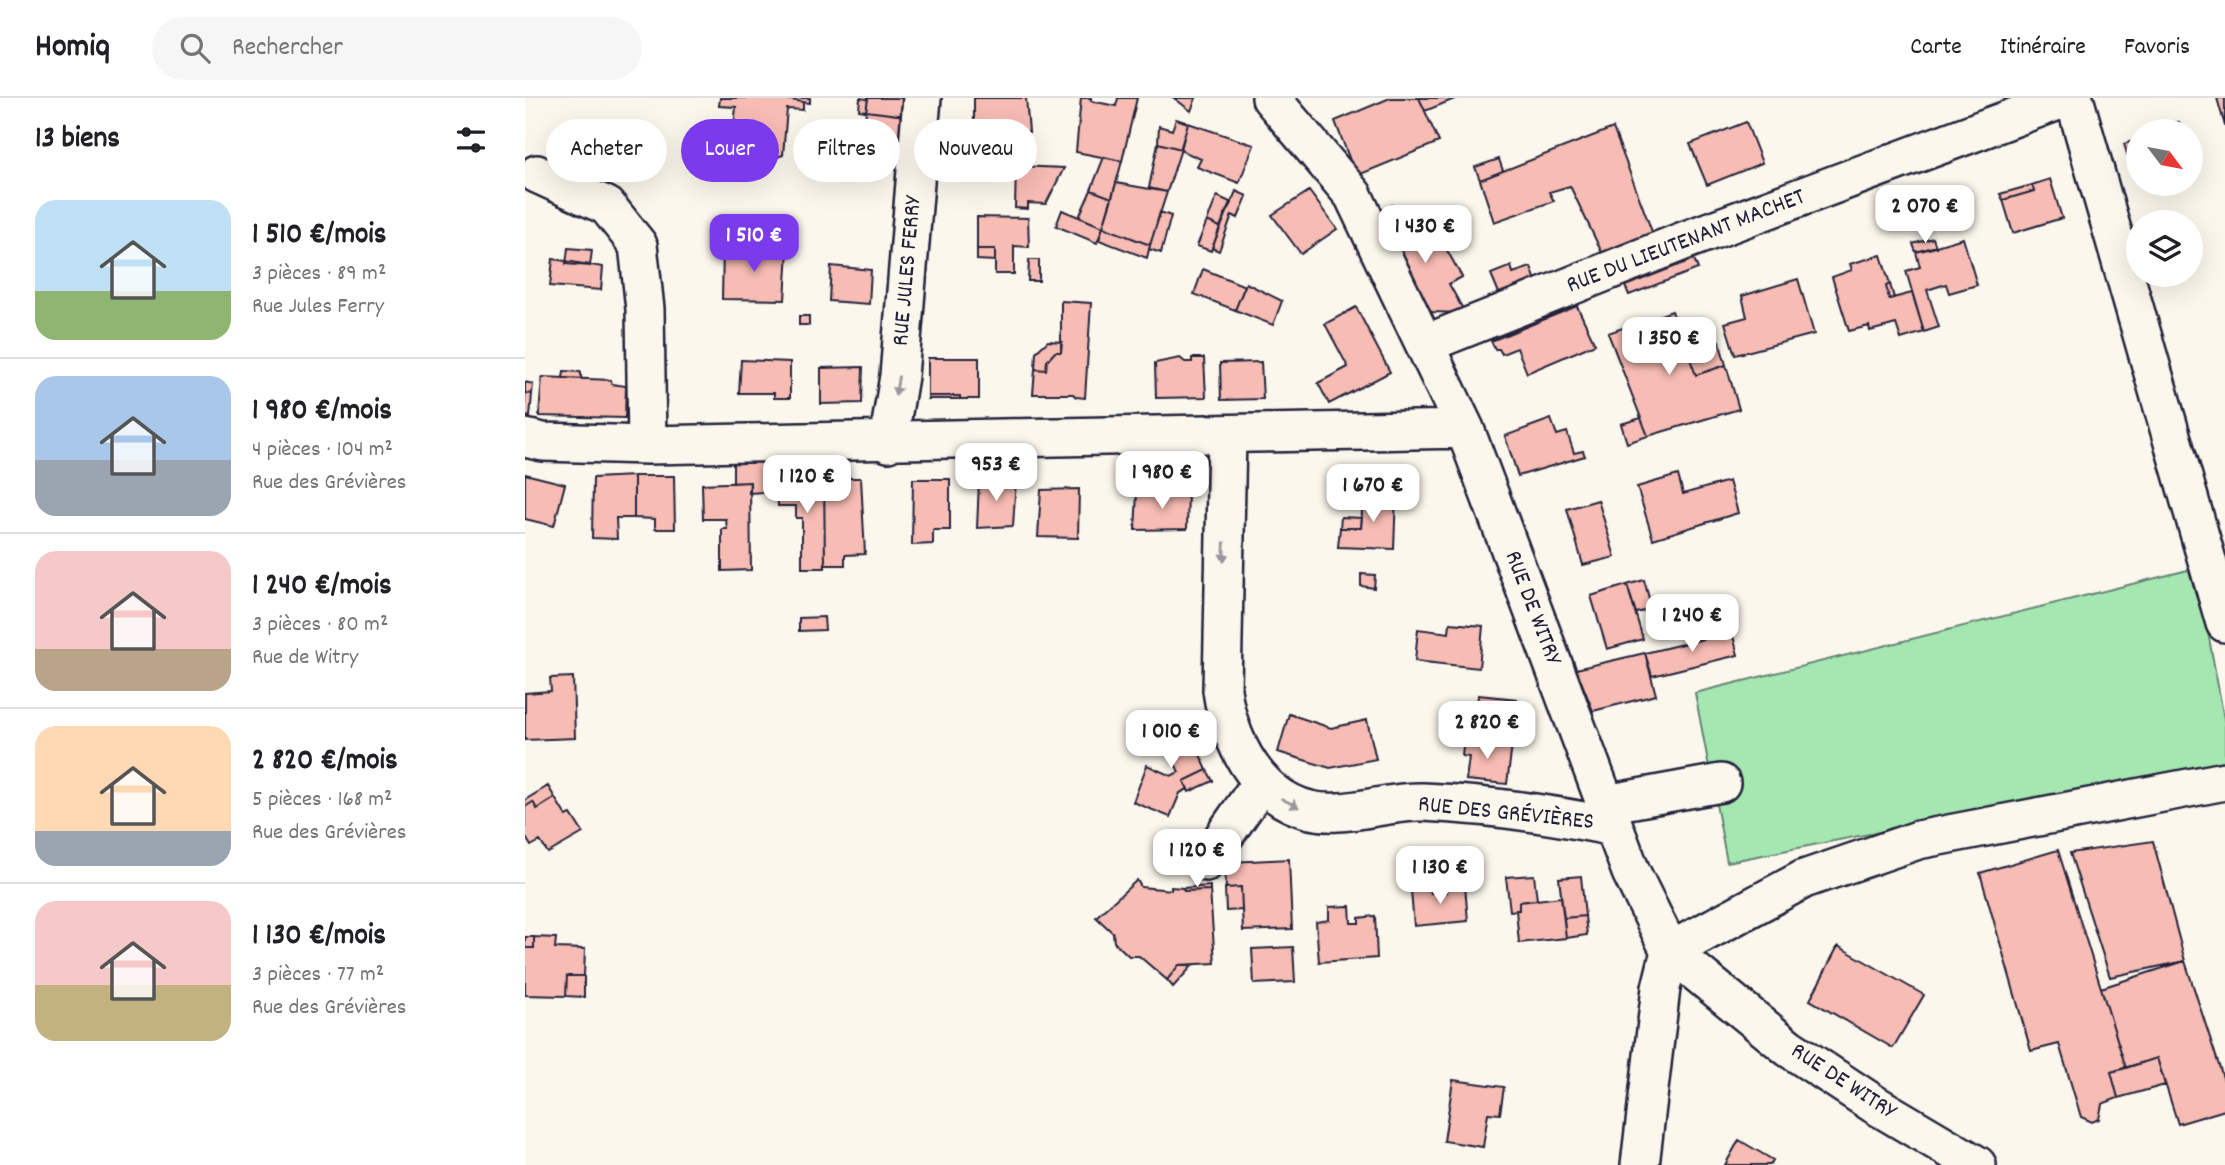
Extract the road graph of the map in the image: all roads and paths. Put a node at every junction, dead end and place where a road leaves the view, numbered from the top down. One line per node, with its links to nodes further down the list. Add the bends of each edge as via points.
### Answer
1 (922, 98): 10 (street, RUE JULES FERRY, one-way to 10, via 899,376)
2 (1271, 98): 6 (street, RUE DE WITRY, via 1353,195)
3 (2066, 98): 6 (street, RUE DU LIEUTENANT MACHET, via 1686,240)
4 (2074, 98): 12 (street)
5 (537, 174): 11 (street, via 607,206 638,245 645,309)
6 (1425, 344): 7 (street, RUE DE WITRY)
7 (1465, 429): 8 (street); 16 (street, RUE DE WITRY)
8 (1227, 435): 10 (street); 14 (street, RUE DES GRÉVIÈRES, one-way to 14, via 1222,690 1233,734)
9 (525, 438): 11 (street)
10 (888, 443): 11 (street)
11 (647, 445)
12 (2225, 623)
13 (2225, 781): 18 (street, via 1918,840 1804,880)
14 (1261, 783): 16 (street, RUE DES GRÉVIÈRES, one-way to 16, via 1296,808 1315,812 1419,802); 17 (street)
15 (1721, 783): 16 (street, RUE DES GRÉVIÈRES)
16 (1610, 816): 18 (street, RUE DE WITRY, via 1643,900)
17 (1206, 862)
18 (1671, 951): 19 (street, via 1661,988); 20 (street, RUE DE WITRY, via 1789,1048)
19 (1640, 1165)
20 (1977, 1165)

